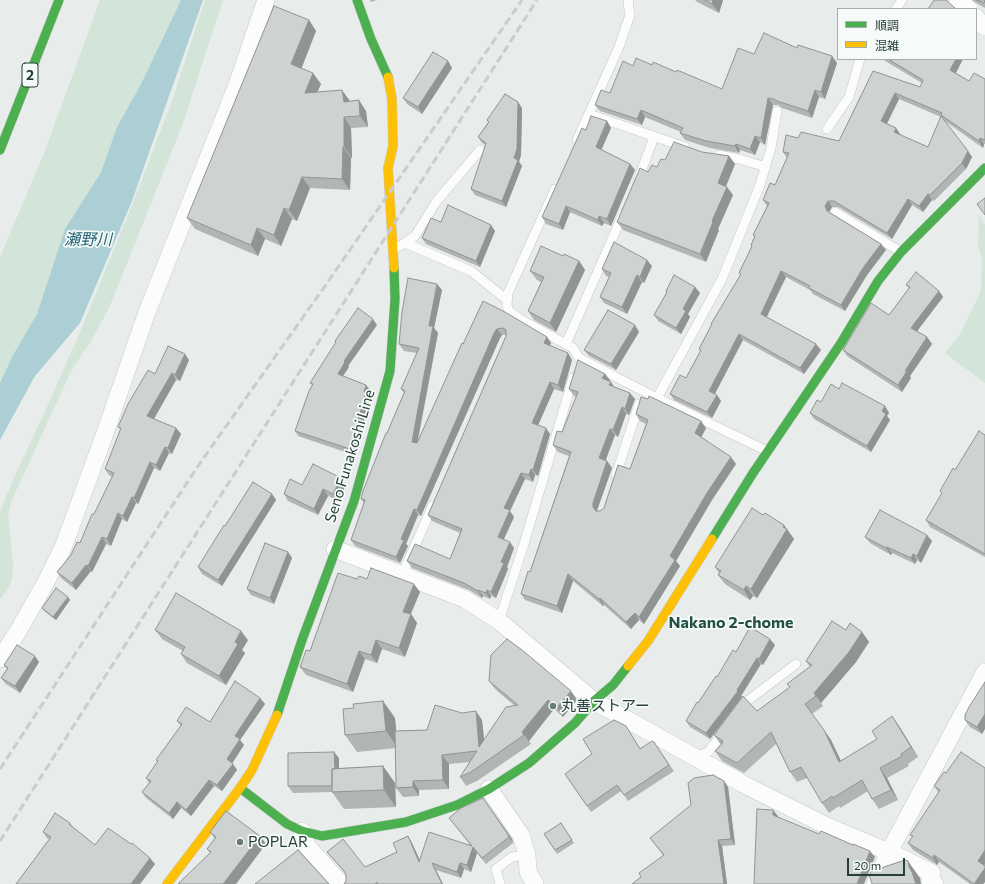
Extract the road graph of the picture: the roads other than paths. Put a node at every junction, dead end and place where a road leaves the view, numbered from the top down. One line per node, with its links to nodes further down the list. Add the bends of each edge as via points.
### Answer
1 (59, 0): 14 (main road, 2)
2 (266, 0): 39 (street, via 237,85 147,312 64,545 17,634)
3 (357, 0): 26 (main road, Seno Funakoshi Line, via 388,75 392,98 393,146 388,168)
4 (629, 0): 11 (lane, via 630,15 619,47)
5 (957, 0): 6 (street)
6 (968, 8)
7 (977, 18): 8 (street)
8 (985, 27)
9 (860, 60): 12 (lane, via 849,97)
10 (777, 111): 19 (lane)
11 (589, 114): 13 (lane); 17 (lane)
12 (827, 128)
13 (654, 137): 16 (lane); 22 (lane)
14 (0, 150)
15 (480, 150): 25 (lane, via 436,202 415,236)
16 (697, 150)
17 (572, 152)
18 (709, 154): 19 (lane)
19 (766, 167): 32 (lane, via 722,279)
20 (985, 168): 27 (main road)
21 (559, 179): 28 (lane)
22 (635, 187)
23 (626, 208): 29 (lane)
24 (835, 212): 27 (lane)
25 (405, 243): 26 (lane); 28 (lane, via 471,271)
26 (394, 249): 36 (main road, Seno Funakoshi Line, via 395,299 390,371 354,501)
27 (901, 252): 33 (main road, via 878,281 841,343)
28 (507, 300): 29 (lane, via 509,311)
29 (566, 344): 30 (lane, via 573,348)
30 (577, 365): 31 (lane); 38 (lane)
31 (644, 391): 32 (lane); 34 (lane)
32 (657, 398): 33 (lane)
33 (768, 452): 42 (main road, via 648,641 613,685)
34 (613, 482)
35 (436, 498): 37 (lane)
36 (335, 549): 37 (street); 44 (main road, Seno Funakoshi Line, via 275,722 252,770)
37 (402, 575): 38 (street, via 465,599)
38 (499, 621): 42 (street)
39 (0, 659)
40 (796, 664): 43 (lane, via 746,702 709,751)
41 (985, 672): 47 (street)
42 (594, 701): 43 (street); 45 (main road, via 575,723 529,763)
43 (696, 758): 47 (street, via 829,827)
44 (240, 788): 46 (main road, via 287,824); 49 (main road, Seno Funakoshi Line)
45 (489, 789): 46 (main road, via 457,805 406,822 322,836); 48 (street, via 521,835)
46 (302, 831): 50 (street, via 307,846)
47 (889, 852): 53 (street); 54 (street, via 932,873 930,881)
48 (527, 856): 51 (lane, via 512,857 496,869); 52 (street, via 528,872)
49 (168, 884)
50 (341, 884)
51 (500, 884)
52 (535, 884)
53 (875, 884)
54 (935, 884)

